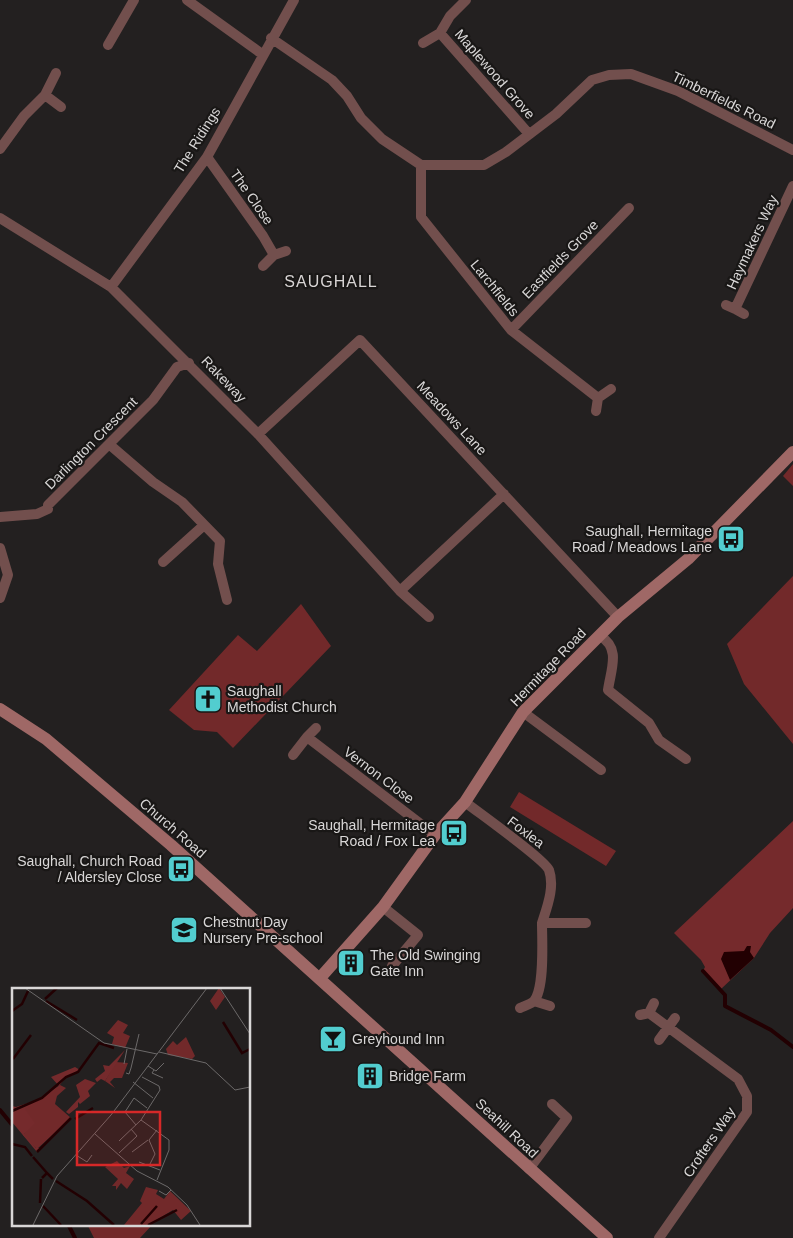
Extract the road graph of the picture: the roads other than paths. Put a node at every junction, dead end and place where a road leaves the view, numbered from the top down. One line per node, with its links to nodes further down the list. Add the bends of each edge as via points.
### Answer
1 (134, 0): 6 (street)
2 (187, 0): 11 (street)
3 (294, 0): 8 (street, The Ridings)
4 (466, 0): 7 (street, Maplewood Grove, via 450,16)
5 (109, 21): 6 (street)
6 (118, 27): 10 (street)
7 (440, 33): 9 (street, Maplewood Grove); 15 (street, Maplewood Grove)
8 (271, 38): 11 (street, The Ridings); 19 (street, via 332,80 382,139)
9 (423, 43)
10 (108, 45)
11 (262, 54): 18 (street, The Ridings)
12 (56, 73): 13 (street)
13 (44, 96): 14 (street); 16 (street, via 24,116)
14 (61, 107)
15 (529, 134): 17 (street, Timberfields Road, via 592,80 631,74 678,90); 19 (street, Timberfields Road, via 484,165)
16 (0, 149)
17 (793, 150)
18 (207, 157): 24 (street, The Close); 26 (street, The Ridings)
19 (421, 165): 28 (street, Larchfields, via 421,217)
20 (793, 186): 27 (street, Haymakers Way)
21 (629, 208): 28 (street, Eastfields Grove)
22 (0, 218): 26 (street, Rakeway)
23 (286, 251): 24 (street)
24 (274, 255): 25 (street)
25 (263, 266)
26 (111, 287): 29 (street, Rakeway)
27 (735, 309)
28 (511, 330): 31 (street, Larchfields)
29 (189, 363): 33 (street, Rakeway); 34 (street, Darlington Crescent, via 177,368 153,400)
30 (610, 389): 31 (street)
31 (598, 398): 32 (street)
32 (596, 411)
33 (258, 434): 36 (street, Meadows Lane, via 360,340); 41 (street, Rakeway)
34 (110, 444): 37 (street, Darlington Crescent, via 48,504 48,509 37,514); 38 (street, via 153,482 182,502)
35 (793, 452): 45 (street, Hermitage Road, via 688,558)
36 (504, 494): 41 (street); 45 (street, Meadows Lane)
37 (0, 517)
38 (206, 529): 40 (street); 43 (street, via 220,541 218,564)
39 (0, 548): 42 (street, via 8,575)
40 (163, 562)
41 (400, 591): 44 (street, Rakeway)
42 (0, 598)
43 (227, 600)
44 (429, 617)
45 (618, 617): 46 (street, Hermitage Road)
46 (600, 636): 48 (street, Hermitage Road); 52 (street, via 613,648 608,690 649,723 659,740)
47 (0, 709): 60 (street, Church Road, via 58,749)
48 (522, 712): 53 (street); 54 (street, Hermitage Road)
49 (316, 728): 50 (street)
50 (307, 737): 51 (street); 55 (street, Vernon Close)
51 (293, 755)
52 (686, 760)
53 (601, 770)
54 (465, 802): 55 (street, Hermitage Road); 57 (street, Foxlea, via 536,855 548,869 551,888)
55 (435, 835): 56 (street, Hermitage Road)
56 (382, 906): 59 (street, via 418,935); 60 (street, Hermitage Road)
57 (542, 923): 58 (street); 61 (street, Foxlea, via 541,975)
58 (586, 923)
59 (392, 966)
60 (320, 978): 69 (street, Seahill Road)
61 (534, 1001): 63 (street); 64 (street)
62 (654, 1003): 66 (street, Crofters Way, via 644,1014)
63 (550, 1006)
64 (520, 1008)
65 (675, 1018): 66 (street)
66 (668, 1028): 67 (street); 71 (street, Crofters Way, via 738,1079 747,1096 747,1112)
67 (659, 1040)
68 (552, 1104): 69 (street, via 567,1118)
69 (529, 1169): 70 (street, Seahill Road)
70 (607, 1238)
71 (659, 1238)

